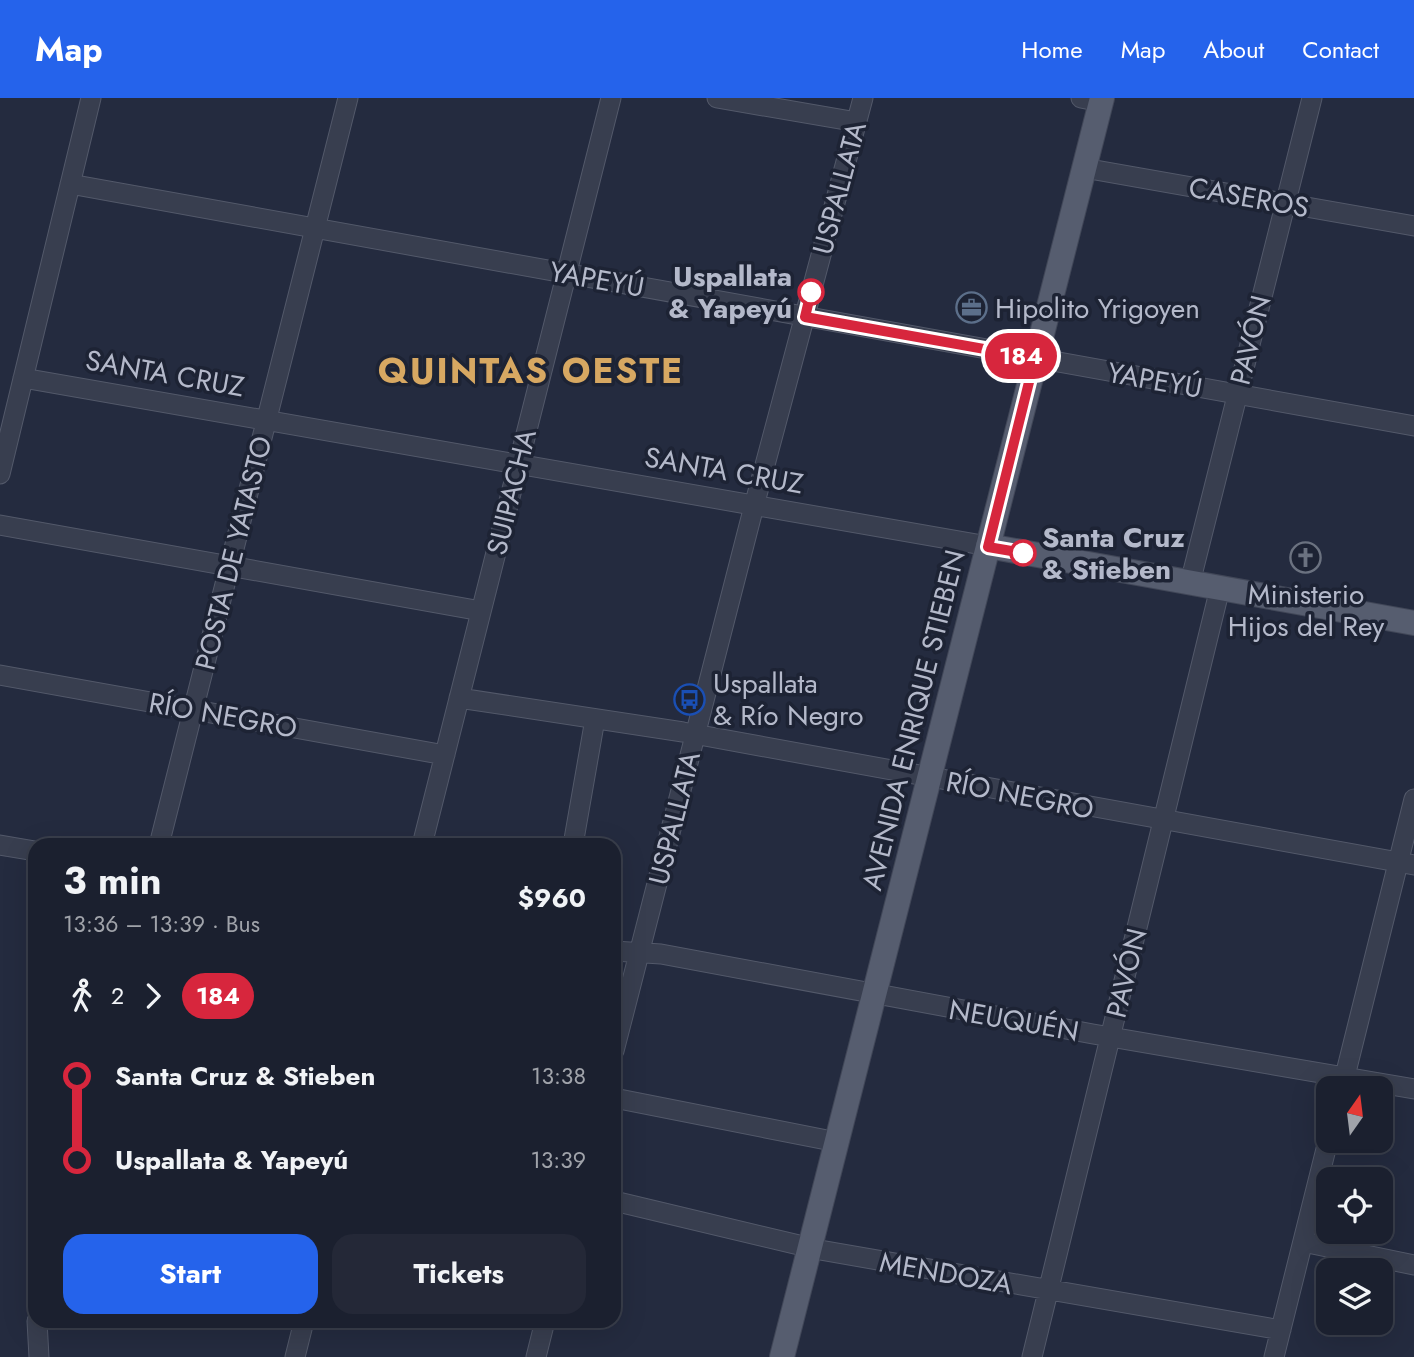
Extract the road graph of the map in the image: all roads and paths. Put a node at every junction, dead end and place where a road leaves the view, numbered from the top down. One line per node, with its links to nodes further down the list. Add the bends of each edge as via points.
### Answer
1 (91, 98): 10 (street)
2 (348, 98): 13 (street, POSTA DE YATASTO)
3 (611, 98): 14 (street, SUIPACHA)
4 (716, 98): 8 (street)
5 (863, 98): 8 (street, USPALLATA)
6 (1312, 98): 11 (street, PAVÓN)
7 (1095, 99): 9 (main road, AVENIDA ENRIQUE STIEBEN)
8 (857, 122): 15 (street, USPALLATA)
9 (1084, 168): 11 (street, CASEROS); 16 (main road, AVENIDA ENRIQUE STIEBEN)
10 (70, 184): 13 (street, YAPEYÚ); 17 (street)
11 (1285, 203): 12 (street, CASEROS); 18 (street, PAVÓN)
12 (1414, 226)
13 (315, 229): 14 (street, YAPEYÚ); 19 (street, POSTA DE YATASTO)
14 (566, 274): 15 (street, YAPEYÚ); 21 (street, SUIPACHA)
15 (805, 317): 16 (street, YAPEYÚ); 23 (street, USPALLATA)
16 (1035, 358): 18 (street, YAPEYÚ); 25 (main road, AVENIDA ENRIQUE STIEBEN)
17 (23, 378): 19 (street, SANTA CRUZ); 22 (street)
18 (1237, 394): 20 (street, YAPEYÚ); 27 (street, PAVÓN)
19 (266, 420): 21 (street, SANTA CRUZ); 26 (street, POSTA DE YATASTO)
20 (1414, 426)
21 (518, 464): 23 (street, SANTA CRUZ); 29 (street, SUIPACHA)
22 (0, 474)
23 (754, 506): 25 (street, SANTA CRUZ); 35 (street, USPALLATA)
24 (0, 525): 26 (street)
25 (988, 547): 27 (main road, SANTA CRUZ); 37 (main road, AVENIDA ENRIQUE STIEBEN)
26 (230, 566): 29 (street); 33 (street, POSTA DE YATASTO)
27 (1190, 583): 28 (main road, SANTA CRUZ)
28 (1220, 588): 30 (main road, SANTA CRUZ); 39 (street, PAVÓN)
29 (481, 611): 32 (street, SUIPACHA)
30 (1414, 623)
31 (0, 675): 33 (street, RÍO NEGRO)
32 (459, 698): 34 (street, RÍO NEGRO); 36 (street, SUIPACHA)
33 (193, 709): 36 (street, RÍO NEGRO); 40 (street, POSTA DE YATASTO)
34 (595, 719): 35 (street, RÍO NEGRO); 42 (street)
35 (695, 735): 37 (street, RÍO NEGRO); 47 (street, USPALLATA)
36 (445, 755): 41 (street, SUIPACHA)
37 (929, 778): 39 (street, RÍO NEGRO); 48 (main road, AVENIDA ENRIQUE STIEBEN)
38 (1414, 799): 45 (street)
39 (1163, 821): 45 (street, RÍO NEGRO); 50 (street, PAVÓN)
40 (161, 838)
41 (424, 838)
42 (574, 838)
43 (0, 845): 44 (street)
44 (28, 851)
45 (1406, 864): 51 (street)
46 (621, 952): 47 (street, NEUQUÉN)
47 (639, 953): 48 (street, NEUQUÉN); 49 (street, USPALLATA)
48 (875, 993): 50 (street, NEUQUÉN); 56 (main road, AVENIDA ENRIQUE STIEBEN)
49 (621, 1024)
50 (1110, 1037): 52 (street, NEUQUÉN); 62 (street, PAVÓN)
51 (1345, 1076)
52 (1316, 1078)
53 (1393, 1087): 54 (street, NEUQUÉN)
54 (1414, 1089)
55 (621, 1099): 56 (street)
56 (837, 1142): 60 (main road, AVENIDA ENRIQUE STIEBEN)
57 (1325, 1153): 59 (street)
58 (621, 1203): 60 (street, MENDOZA)
59 (1303, 1242): 61 (street); 66 (street)
60 (810, 1248): 62 (street, MENDOZA); 70 (main road, AVENIDA ENRIQUE STIEBEN)
61 (1414, 1265)
62 (1048, 1291): 66 (street, MENDOZA); 71 (street, PAVÓN)
63 (37, 1328): 67 (street)
64 (302, 1328): 68 (street)
65 (543, 1328): 69 (street)
66 (1281, 1330): 72 (street)
67 (39, 1357)
68 (295, 1357)
69 (536, 1357)
70 (782, 1357)
71 (1032, 1357)
72 (1274, 1357)

